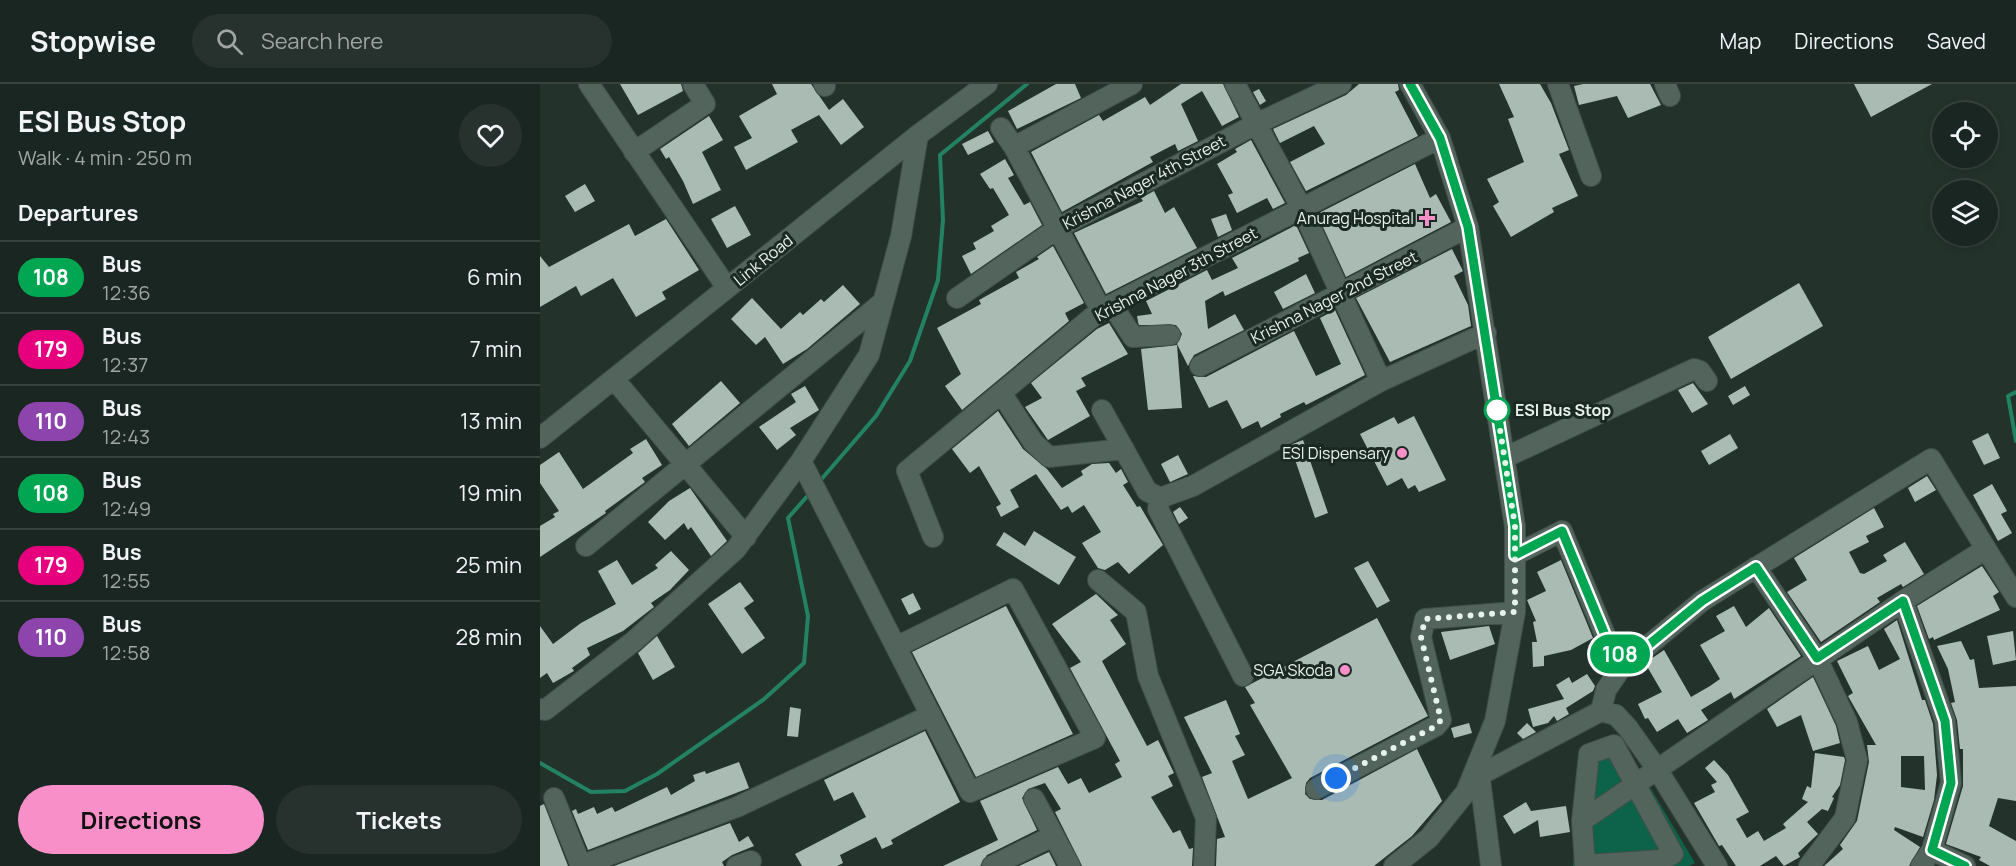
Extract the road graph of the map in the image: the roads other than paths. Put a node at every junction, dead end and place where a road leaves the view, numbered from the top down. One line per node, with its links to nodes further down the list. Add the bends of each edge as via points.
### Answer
1 (589, 84): 14 (street)
2 (693, 84): 14 (street, via 705,104)
3 (1132, 84): 13 (street)
4 (1235, 84): 9 (street)
5 (1341, 84): 9 (street, Krishna Nager 4th Street)
6 (1410, 84): 12 (street)
7 (1558, 84): 15 (street)
8 (976, 87): 11 (street, Link Road)
9 (1256, 124): 16 (street); 18 (street, Krishna Nager 4th Street)
10 (1001, 128): 13 (street)
11 (918, 135): 19 (street, Link Road); 22 (street, via 901,236)
12 (1440, 138): 16 (street, Krishna Nager 3th Street); 17 (street)
13 (1014, 147): 18 (street)
14 (634, 152): 19 (street)
15 (1592, 176)
16 (1301, 207): 20 (street); 23 (street, Krishna Nager 3th Street)
17 (1468, 227): 20 (street, Krishna Nager 2nd Street); 24 (street)
18 (1058, 228): 21 (street, Krishna Nager 4th Street); 23 (street)
19 (726, 288): 27 (street, Link Road)
20 (1341, 292): 26 (street, Krishna Nager 2nd Street); 28 (street)
21 (957, 298)
22 (883, 302): 35 (street, via 869,355); 36 (street)
23 (1107, 307): 25 (street, via 1133,337); 30 (street, Krishna Nager 3th Street)
24 (1486, 333): 28 (street); 34 (street)
25 (1170, 335)
26 (1200, 366)
27 (614, 379): 32 (street, Link Road); 36 (street)
28 (1381, 381): 37 (street, via 1193,486)
29 (1707, 381): 34 (street, via 1694,369)
30 (1002, 394): 33 (street, via 1033,442 1049,457); 39 (street, Krishna Nager 3th Street, via 906,471)
31 (1102, 410): 33 (street)
32 (542, 433)
33 (1124, 449): 37 (street, via 1147,491)
34 (1504, 458): 42 (street, via 1515,526)
35 (801, 461): 38 (street); 48 (street)
36 (685, 465): 38 (street); 40 (street)
37 (1160, 498): 51 (street, via 1158,509)
38 (746, 537): 52 (street, via 634,641 545,710)
39 (933, 537)
40 (586, 546)
41 (1986, 549): 43 (street, via 1931,459); 45 (street); 46 (street)
42 (1515, 555): 47 (street); 50 (street, via 1562,531 1610,647)
43 (1756, 567): 49 (street); 50 (street, via 1702,601)
44 (1098, 580): 67 (street, via 1136,612 1148,676 1206,818)
45 (2016, 597)
46 (1903, 601): 49 (street); 63 (street, via 1945,721 1951,783)
47 (1515, 612): 55 (street, via 1495,722); 58 (street, via 1425,619 1421,637 1441,720)
48 (896, 647): 54 (street); 54 (street, via 1013,589 1095,738 970,792)
49 (1817, 658): 56 (street); 71 (street, via 1847,722 1857,760 1845,818)
50 (1629, 661): 53 (street, via 1606,690)
51 (1243, 676)
52 (540, 709)
53 (1601, 711): 55 (street); 56 (street, via 1616,715)
54 (931, 715): 64 (street, via 737,807)
55 (1479, 769): 68 (street, via 1429,838); 69 (street)
56 (1657, 769): 57 (street); 70 (street)
57 (1635, 784): 61 (street); 61 (street, via 1614,745 1588,754); 61 (street, via 1674,854 1661,860 1585,865)
58 (1316, 789)
59 (554, 798): 64 (street)
60 (1034, 799): 62 (street)
61 (1582, 821)
62 (1053, 836): 65 (street); 66 (street)
63 (1932, 850): 72 (street); 73 (street)
64 (580, 866)
65 (992, 866)
66 (1070, 866)
67 (1204, 866)
68 (1394, 866)
69 (1491, 866)
70 (1717, 866)
71 (1809, 866)
72 (1921, 866)
73 (1965, 866)

